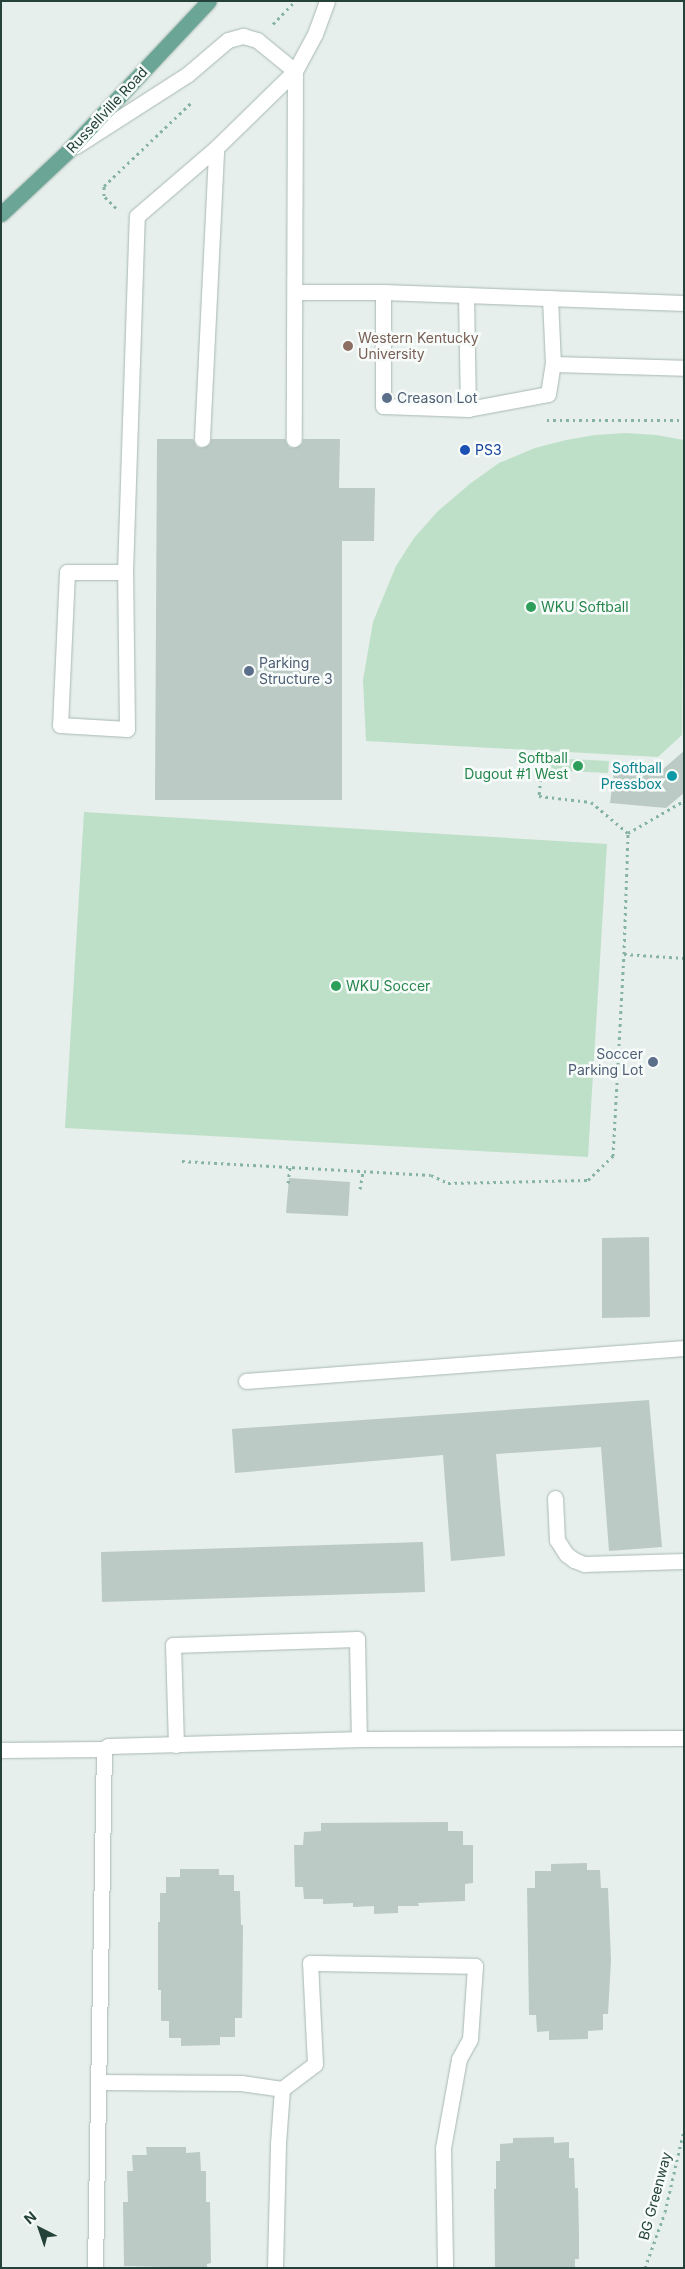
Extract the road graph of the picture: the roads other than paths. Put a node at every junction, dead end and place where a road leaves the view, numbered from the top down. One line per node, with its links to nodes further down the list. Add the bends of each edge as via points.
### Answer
1 (209, 1): 5 (main road, Russellville Road)
2 (326, 1): 3 (street, via 315,34)
3 (295, 71): 4 (street); 5 (street, via 257,40 243,36 228,40 188,74); 7 (street)
4 (216, 148): 15 (street); 17 (street, via 137,216)
5 (67, 152): 6 (main road, Russellville Road)
6 (1, 214)
7 (296, 292): 8 (street); 16 (street)
8 (383, 292): 9 (street); 14 (street, via 383,406)
9 (466, 295): 10 (street); 14 (street)
10 (550, 298): 11 (street); 12 (street)
11 (684, 303)
12 (553, 364): 13 (street); 14 (street, via 548,394)
13 (684, 368)
14 (468, 409)
15 (202, 439)
16 (294, 439)
17 (125, 572): 17 (street, via 127,730 60,725 67,572)
18 (684, 1348): 19 (street)
19 (246, 1381)
20 (555, 1498): 21 (street, via 557,1540 574,1560 584,1564)
21 (684, 1562)
22 (684, 1738): 23 (street)
23 (359, 1739): 24 (street); 24 (street, via 357,1639 173,1645)
24 (176, 1745): 25 (street, via 108,1746)
25 (104, 1749): 26 (street); 27 (street)
26 (1, 1750)
27 (98, 2082): 28 (street, via 241,2083); 29 (street)
28 (282, 2089): 30 (street); 31 (street, via 315,2064 310,1963 475,1966 470,2039 460,2059 443,2148)
29 (95, 2268)
30 (275, 2268)
31 (446, 2268)

